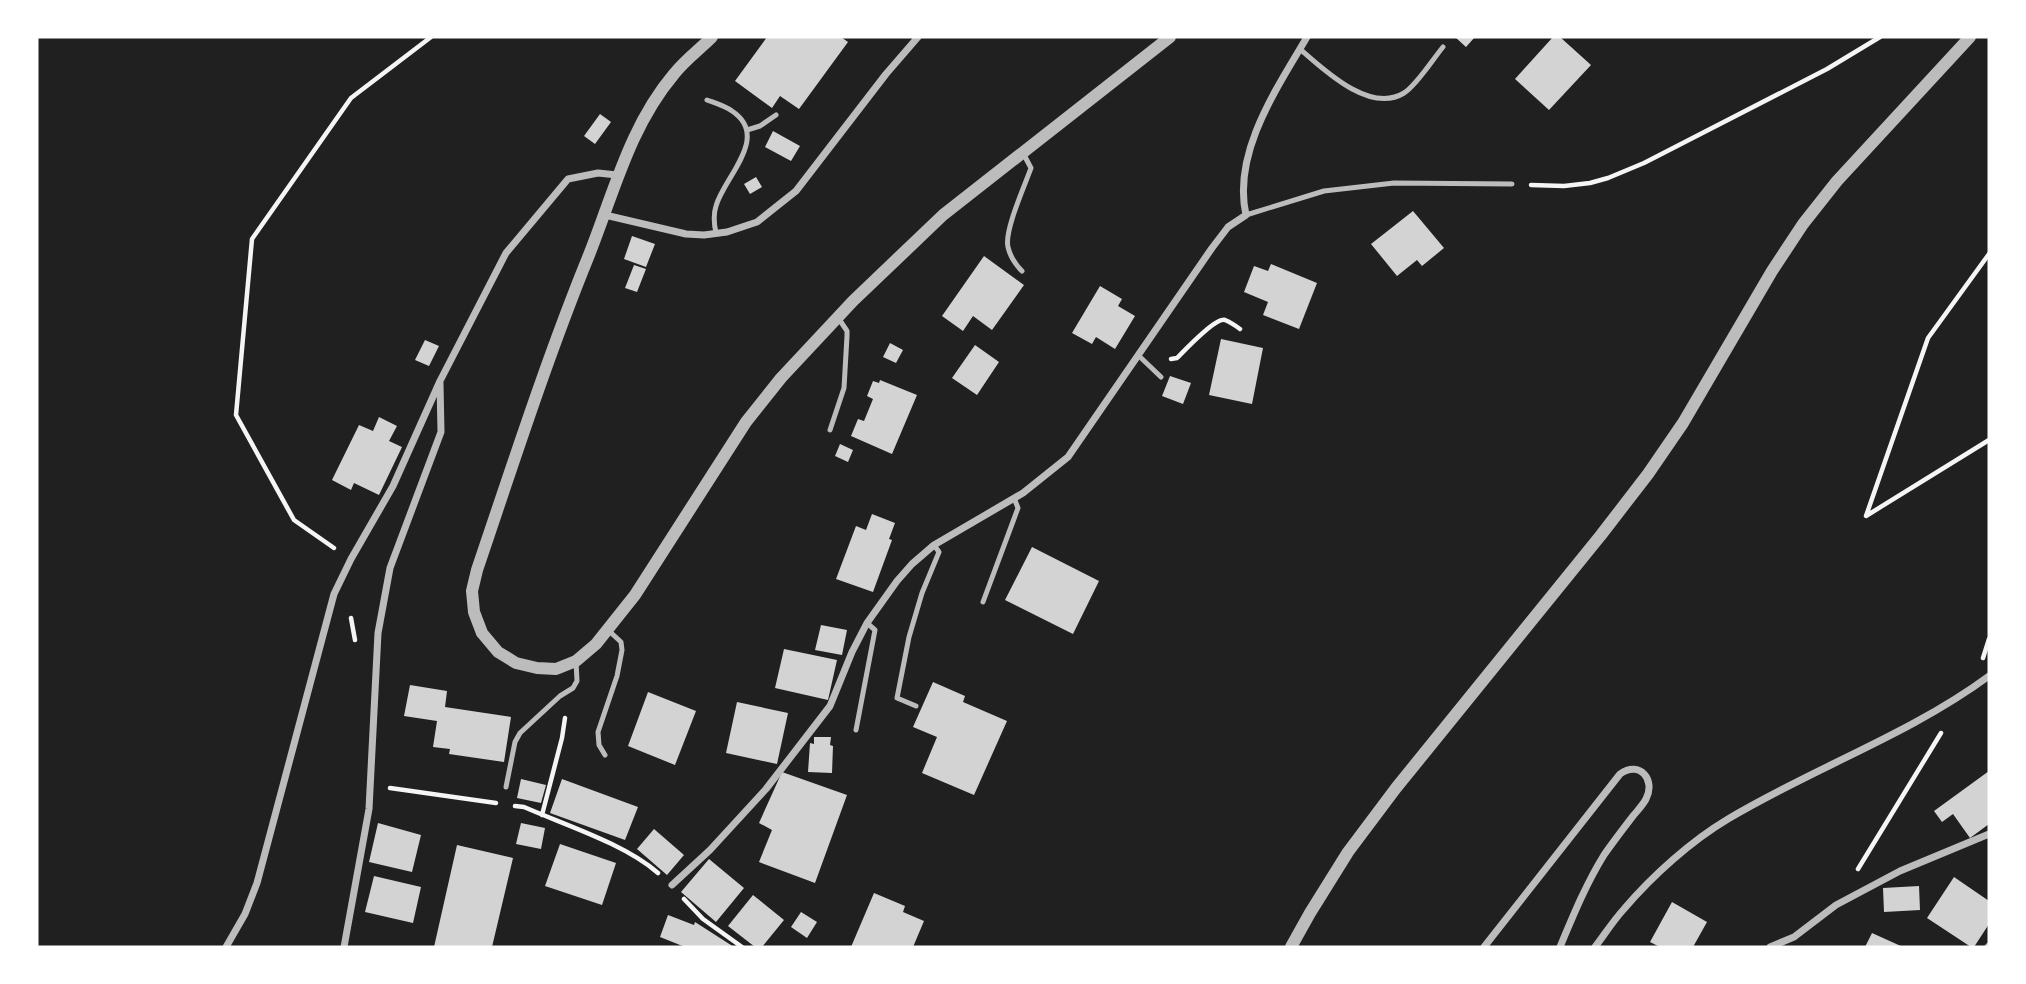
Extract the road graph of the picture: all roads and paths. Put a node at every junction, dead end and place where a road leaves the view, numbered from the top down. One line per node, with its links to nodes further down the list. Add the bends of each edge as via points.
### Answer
1 (431, 37): 31 (path, via 351,98 252,239 236,415 294,520)
2 (712, 37): 14 (street, via 675,73 650,107)
3 (918, 37): 18 (street, via 796,191 757,222)
4 (1170, 37): 13 (street)
5 (1307, 37): 9 (street)
6 (1880, 37): 15 (path, via 1712,130 1608,178 1564,186)
7 (1970, 37): 55 (street, via 1836,181 1803,224 1648,474 1372,820)
8 (1443, 47): 9 (lane, via 1404,93 1393,98 1368,96 1350,88)
9 (1300, 49): 17 (street, via 1261,116 1242,177)
10 (707, 100): 12 (lane, via 732,110)
11 (776, 115): 12 (lane)
12 (747, 130): 18 (lane, via 745,153 715,207)
13 (1023, 153): 20 (lane, via 1031,168 1007,239); 21 (street, via 943,215)
14 (617, 175): 16 (street); 26 (street, via 597,173 568,179 506,253)
15 (1512, 184): 17 (lane, via 1394,183 1324,191)
16 (605, 215): 18 (street, via 686,234); 36 (street, via 562,322 472,591 482,633 498,652 537,668 556,669)
17 (1246, 215): 23 (street, via 1228,226)
18 (716, 233)
19 (1989, 254): 28 (path, via 1928,338 1866,516)
20 (1022, 271)
21 (838, 317): 27 (lane, via 847,331 844,388); 34 (street, via 746,422)
22 (1240, 329): 23 (path, via 1221,320 1172,359)
23 (1148, 342): 24 (street)
24 (1138, 355): 25 (lane); 29 (street, via 1068,457)
25 (1161, 377)
26 (440, 381): 31 (street, via 393,486); 44 (street, via 441,432 390,568 378,633)
27 (830, 430)
28 (1989, 440)
29 (1014, 498): 30 (street); 32 (lane, via 1018,508)
30 (934, 545): 33 (street, via 897,581); 40 (lane, via 939,552 909,637 897,698)
31 (351, 559): 52 (street, via 334,594 257,883)
32 (983, 602)
33 (867, 623): 41 (lane, via 875,630); 51 (street, via 830,706 766,789)
34 (608, 630): 36 (street); 43 (lane, via 621,642 622,650 598,732)
35 (1989, 639): 39 (path)
36 (576, 662): 38 (lane, via 577,681)
37 (1989, 676): 39 (street)
38 (566, 693): 45 (lane, via 520,733); 48 (path, via 562,738)
39 (1964, 695): 58 (street, via 1726,820 1644,887)
40 (916, 706)
41 (856, 730)
42 (1942, 730): 50 (path)
43 (605, 755)
44 (371, 785): 46 (path); 53 (street)
45 (506, 787)
46 (498, 803)
47 (511, 805): 48 (path)
48 (542, 815): 51 (path, via 647,863)
49 (1989, 834): 59 (street, via 1900,871)
50 (1857, 870)
51 (672, 885): 54 (path, via 703,919)
52 (226, 947)
53 (344, 947)
54 (743, 947)
55 (1290, 947)
56 (1483, 947): 57 (street, via 1612,783 1627,769 1640,770 1649,785 1647,798 1604,855)
57 (1560, 947)
58 (1595, 947)
59 (1770, 947)

